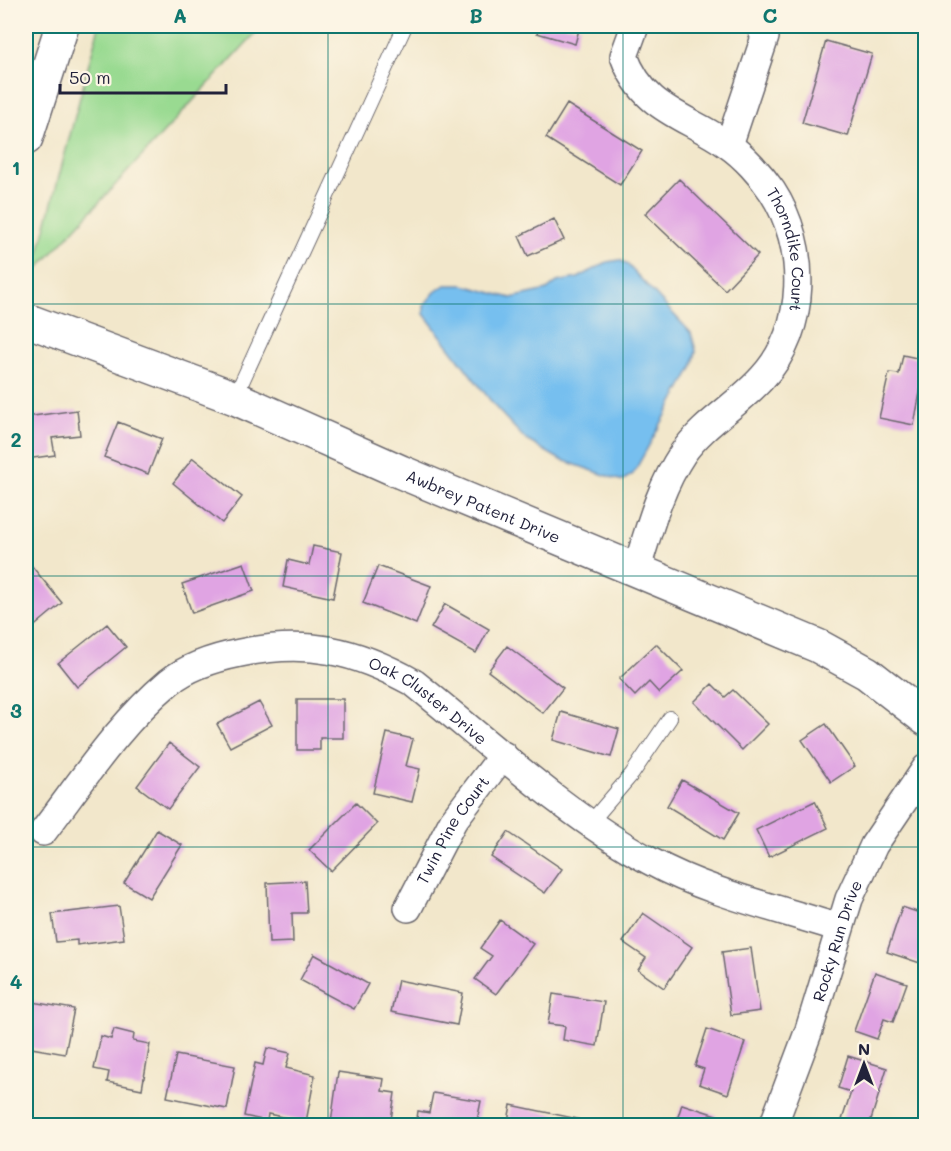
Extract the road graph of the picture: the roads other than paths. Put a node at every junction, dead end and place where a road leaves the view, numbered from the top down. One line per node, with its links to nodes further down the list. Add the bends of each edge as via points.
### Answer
1 (62, 26): 5 (street)
2 (405, 26): 8 (lane)
3 (635, 26): 6 (street, Thorndike Court, via 624,56 635,82 672,114)
4 (760, 26): 6 (street, via 765,37)
5 (26, 138)
6 (729, 145): 9 (street, Thorndike Court, via 772,192 788,226 798,270 793,322 784,346 764,377 710,424 685,451 664,484)
7 (26, 320): 8 (street, Awbrey Patent Drive)
8 (235, 398): 9 (street, Awbrey Patent Drive)
9 (636, 571): 11 (street, Awbrey Patent Drive, via 844,658)
10 (670, 718): 14 (lane, via 632,774)
11 (926, 718)
12 (503, 755): 14 (street, Oak Cluster Drive); 15 (street, Oak Cluster Drive, via 414,683 383,666 330,649 266,648 207,662 169,682 120,731); 16 (street, Twin Pine Court, via 453,821)
13 (926, 768): 17 (street, Rocky Run Drive, via 874,845)
14 (590, 823): 17 (street, Oak Cluster Drive, via 652,862 698,882)
15 (43, 832)
16 (408, 908)
17 (839, 927): 18 (street, Rocky Run Drive, via 808,1030)
18 (772, 1125)

